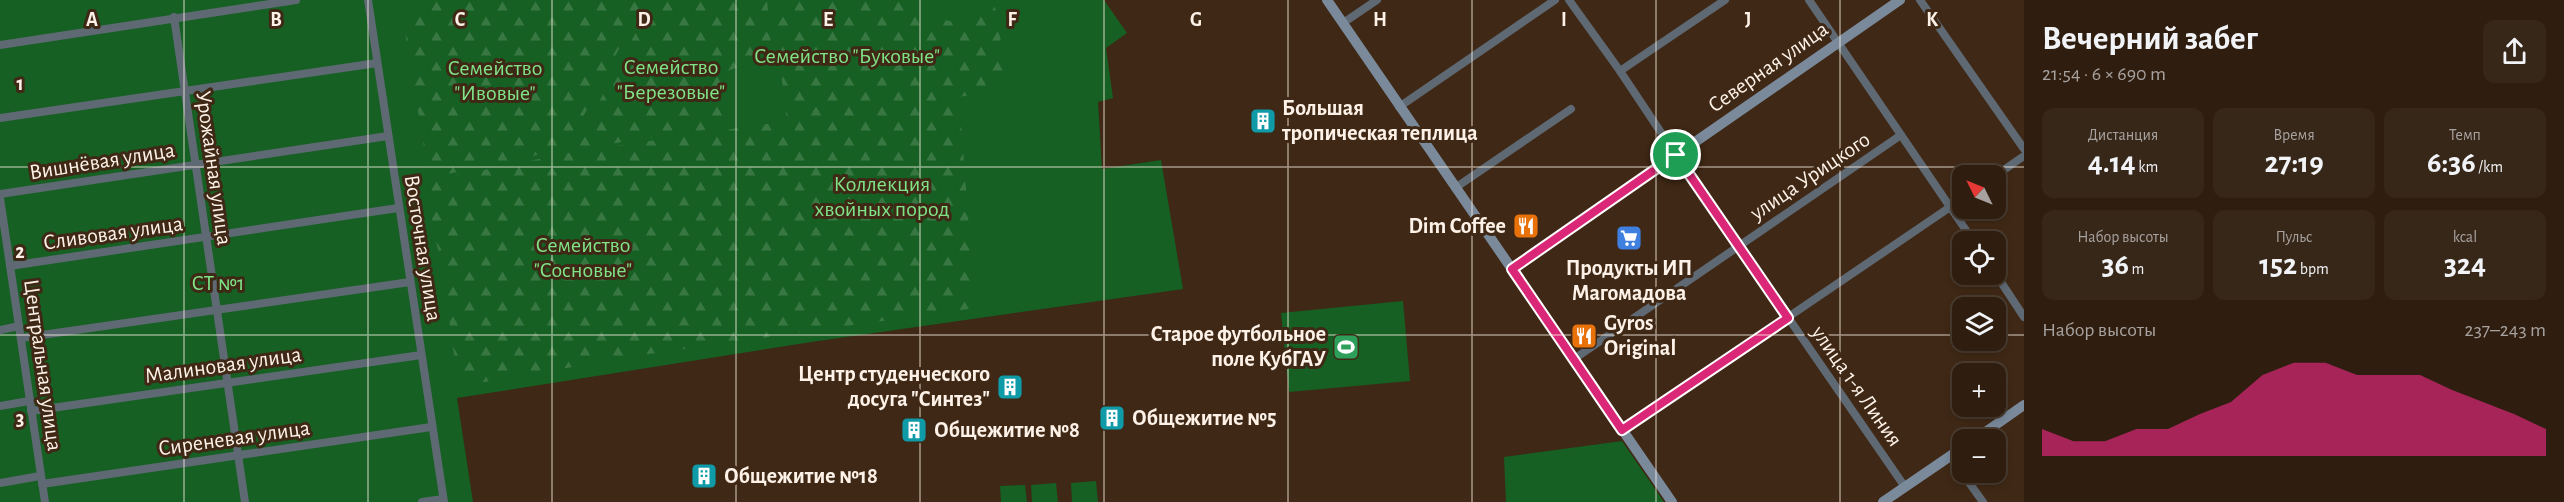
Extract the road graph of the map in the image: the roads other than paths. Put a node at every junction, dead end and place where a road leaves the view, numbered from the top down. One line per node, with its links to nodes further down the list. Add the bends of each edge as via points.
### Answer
1 (296, 0): 11 (street)
2 (368, 0): 15 (street, Восточная улица)
3 (1327, 0): 12 (main road)
4 (1377, 0): 12 (street)
5 (1555, 0): 18 (street)
6 (1569, 0): 16 (street, улица 1-я Линия)
7 (1725, 0): 16 (street)
8 (1809, 0): 13 (street, улица Урицкого)
9 (1900, 0): 13 (main road, Северная улица)
10 (1920, 0): 23 (street)
11 (174, 17): 14 (street); 17 (street, Урожайная улица)
12 (1343, 23): 18 (main road)
13 (1838, 42): 21 (street, улица Урицкого); 24 (main road, Северная улица)
14 (0, 45)
15 (377, 63): 17 (street); 22 (street, Восточная улица)
16 (1620, 71): 24 (street, улица 1-я Линия)
17 (184, 93): 20 (street); 26 (street, Урожайная улица)
18 (1399, 107): 28 (main road)
19 (1571, 109): 28 (street)
20 (0, 118)
21 (1901, 135): 30 (street, улица Урицкого); 34 (street, улица Урицкого)
22 (388, 136): 26 (street, Вишнёвая улица); 31 (street, Восточная улица)
23 (2024, 149)
24 (1676, 155): 34 (street, улица 1-я Линия); 37 (main road, Северная улица)
25 (2024, 156): 27 (street)
26 (196, 165): 29 (street, Вишнёвая улица); 33 (street, Урожайная улица)
27 (2006, 168)
28 (1455, 188): 37 (main road)
29 (0, 196): 35 (street, Центральная улица)
30 (1951, 207): 32 (street, улица Урицкого); 42 (street)
31 (398, 208): 33 (street, Сливовая улица); 38 (street, Восточная улица)
32 (1967, 231)
33 (206, 238): 36 (street, Сливовая улица); 40 (street, Урожайная улица)
34 (1739, 246): 42 (street, улица 1-я Линия); 47 (street)
35 (4, 253): 36 (street, Центральная улица)
36 (10, 266): 43 (street, Центральная улица)
37 (1512, 269): 47 (main road)
38 (410, 282): 40 (street); 46 (street, Восточная улица)
39 (2003, 285): 41 (street)
40 (216, 311): 45 (street); 48 (street, Урожайная улица)
41 (2024, 317)
42 (1788, 318): 55 (street); 60 (street, улица 1-я Линия)
43 (19, 327): 44 (street); 45 (street, Центральная улица)
44 (0, 330)
45 (21, 338): 49 (street, Центральная улица)
46 (421, 355): 48 (street, Малиновая улица); 53 (street, Восточная улица)
47 (1574, 359): 55 (main road)
48 (228, 383): 52 (street, Малиновая улица); 56 (street, Урожайная улица)
49 (29, 401): 51 (street); 52 (street, Центральная улица)
50 (2024, 405): 54 (main road)
51 (0, 406)
52 (31, 411): 58 (street, Центральная улица)
53 (431, 428): 56 (street, Сиреневая улица); 61 (street, Восточная улица)
54 (1990, 429)
55 (1622, 430): 65 (main road)
56 (239, 456): 58 (street, Сиреневая улица); 63 (street, Урожайная улица)
57 (1950, 456): 60 (main road); 67 (street)
58 (41, 480): 59 (street, Сиреневая улица); 62 (street, Центральная улица)
59 (0, 483)
60 (1905, 487): 66 (main road)
61 (443, 500): 64 (street)
62 (45, 502)
63 (245, 502)
64 (422, 502)
65 (1672, 502)
66 (1882, 502)
67 (1983, 502)

